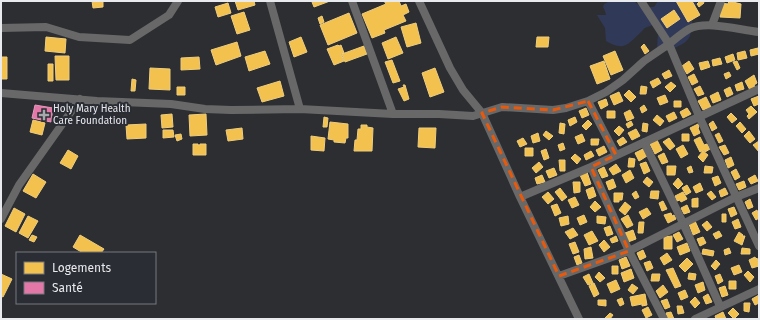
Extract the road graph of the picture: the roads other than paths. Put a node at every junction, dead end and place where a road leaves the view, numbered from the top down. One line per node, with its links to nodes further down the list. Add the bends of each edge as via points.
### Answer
1 (178, 1): 8 (street, via 169,15 130,40 79,37 46,27)
2 (270, 1): 15 (street)
3 (352, 1): 17 (street)
4 (419, 1): 16 (street, via 450,68 463,90)
5 (641, 1): 10 (street)
6 (721, 1): 7 (street)
7 (712, 25): 9 (street); 10 (street, via 689,29)
8 (1, 28)
9 (759, 32)
10 (669, 44): 14 (street, via 644,60 612,88); 18 (street)
11 (759, 89): 18 (street)
12 (1, 93): 13 (street)
13 (80, 99): 15 (street, via 170,104 205,109); 25 (street, via 19,185)
14 (588, 101): 16 (street, via 553,110 502,107); 20 (street)
15 (300, 109): 17 (street)
16 (482, 113): 17 (street, via 473,116); 23 (street)
17 (393, 114)
18 (699, 116): 19 (street); 24 (street)
19 (644, 142): 20 (street); 26 (street)
20 (616, 155): 21 (street)
21 (591, 167): 23 (street); 28 (street)
22 (759, 188): 24 (street)
23 (520, 197): 29 (street)
24 (736, 197): 26 (street); 27 (street)
25 (1, 218)
26 (683, 223): 28 (street); 31 (street)
27 (759, 246)
28 (629, 251): 29 (street); 33 (street)
29 (559, 276): 32 (street)
30 (759, 289): 31 (street)
31 (720, 306): 34 (street)
32 (579, 319)
33 (664, 319)
34 (695, 319)

